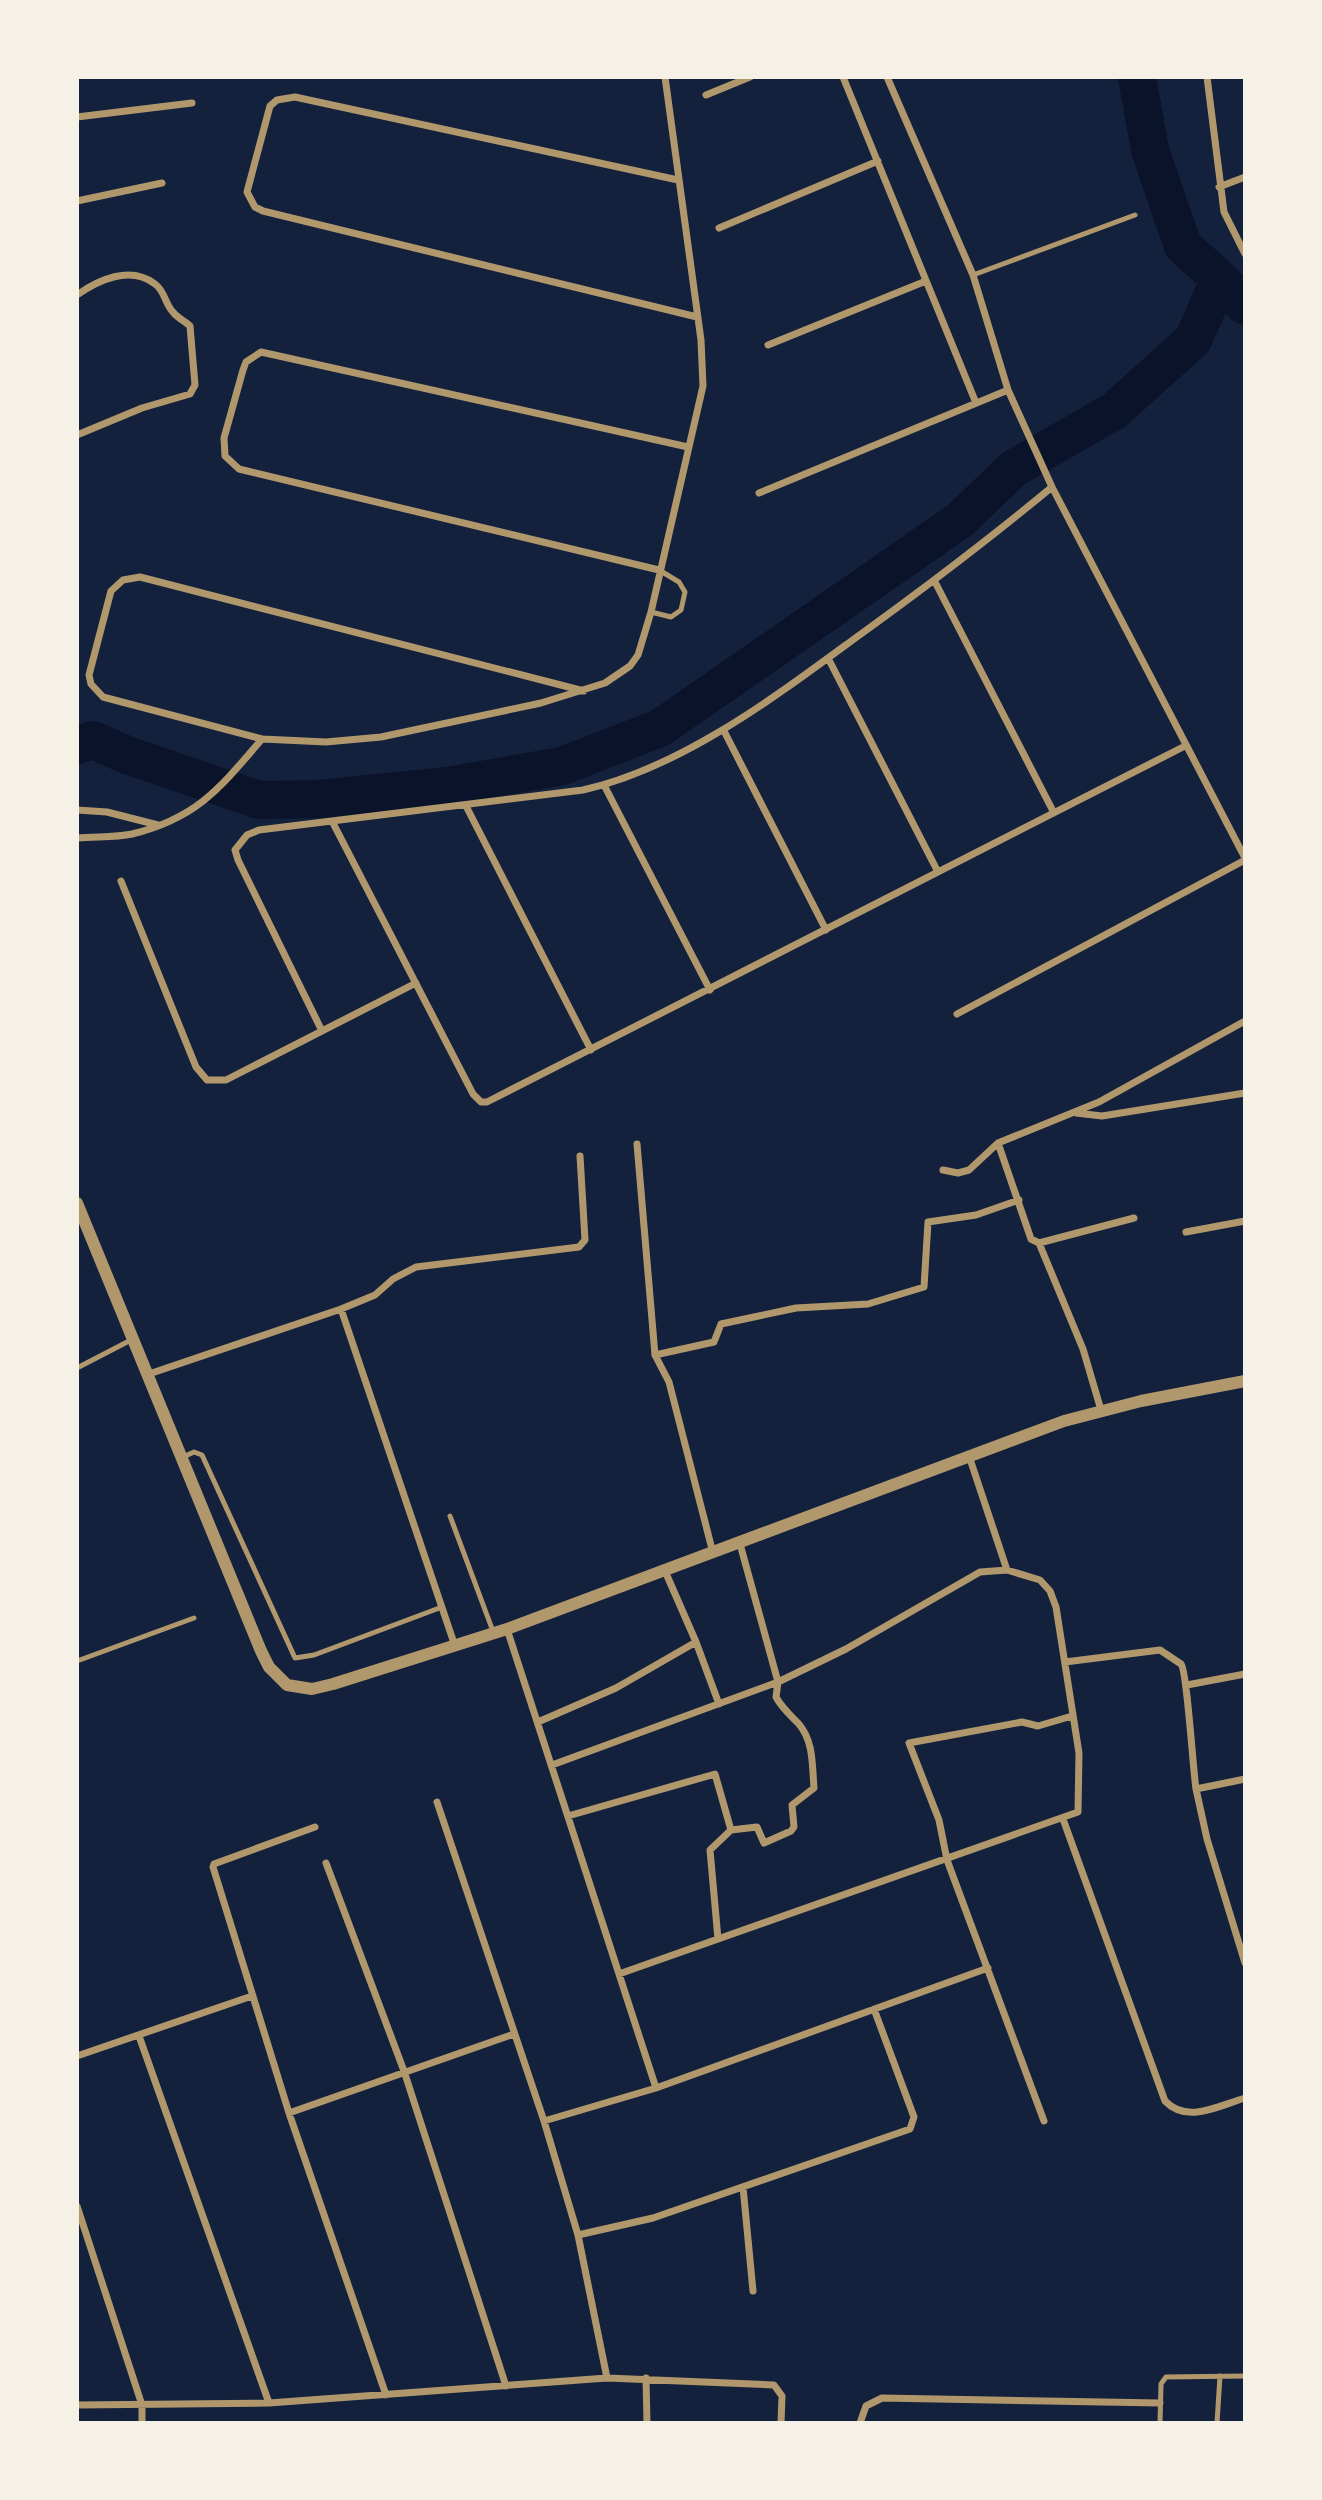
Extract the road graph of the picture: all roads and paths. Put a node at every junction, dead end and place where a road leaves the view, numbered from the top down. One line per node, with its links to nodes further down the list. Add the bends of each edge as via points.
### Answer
1 (665, 77): 11 (street)
2 (750, 77): 6 (street)
3 (844, 77): 9 (street)
4 (887, 77): 18 (street)
5 (1207, 77): 13 (street)
6 (706, 95)
7 (192, 103): 8 (street)
8 (77, 117)
9 (878, 161): 16 (street); 19 (street)
10 (1245, 177): 13 (street)
11 (678, 180): 21 (street); 21 (street, via 286,97 270,106 266,115 247,192 263,211)
12 (162, 184): 14 (street)
13 (1219, 187): 17 (street, via 1224,212)
14 (77, 201)
15 (1135, 215): 18 (lane)
16 (719, 228)
17 (1245, 254)
18 (972, 275): 23 (street)
19 (926, 281): 22 (street); 24 (street)
20 (78, 295): 25 (street, via 90,284 116,276 155,284 173,313 190,326 195,385 190,394)
21 (696, 317): 26 (street, via 703,386)
22 (768, 345)
23 (1008, 390): 24 (street); 27 (street)
24 (976, 403): 28 (street)
25 (77, 435)
26 (688, 447): 29 (street); 29 (street, via 270,353 253,356 243,369 224,438 225,456 239,469)
27 (1052, 487): 30 (street); 36 (street)
28 (759, 493)
29 (659, 570): 31 (street); 31 (lane, via 679,582 685,592 681,610 671,617)
30 (934, 580): 32 (street); 40 (street)
31 (651, 612): 33 (street, via 630,666)
32 (828, 658): 34 (street); 45 (street)
33 (584, 691): 35 (street, via 381,737 326,742); 35 (street, via 140,577 123,580 111,591 89,667 91,684 103,697)
34 (724, 731): 37 (street); 47 (street)
35 (262, 739): 42 (street, via 196,809)
36 (1185, 746): 40 (street); 44 (street)
37 (604, 785): 38 (street); 49 (street)
38 (466, 806): 41 (street); 53 (street)
39 (77, 810): 42 (street)
40 (1054, 813): 45 (street)
41 (333, 823): 48 (street); 52 (street, via 259,830 247,835 235,850)
42 (158, 825): 43 (street, via 132,834)
43 (77, 838)
44 (1245, 859): 50 (street)
45 (938, 872): 47 (street)
46 (121, 881): 52 (street, via 196,1067 207,1080 226,1080)
47 (826, 930): 49 (street)
48 (416, 983): 52 (street); 53 (street, via 481,1102 495,1100)
49 (710, 990): 53 (street)
50 (957, 1014)
51 (1245, 1021): 55 (street)
52 (322, 1031)
53 (591, 1050)
54 (1245, 1093): 55 (street, via 1102,1116)
55 (1076, 1113): 56 (street)
56 (998, 1143): 59 (street, via 969,1170); 60 (street)
57 (637, 1144): 68 (street)
58 (580, 1156): 66 (street, via 585,1240 579,1247 416,1267 375,1294)
59 (943, 1170)
60 (1019, 1200): 65 (street, via 1031,1239); 68 (street, via 976,1214 928,1222 924,1287 868,1304 796,1308 721,1324 715,1342)
61 (77, 1203): 67 (street)
62 (1134, 1218): 65 (street)
63 (1245, 1221): 64 (street)
64 (1186, 1232)
65 (1039, 1243): 72 (street, via 1083,1349)
66 (341, 1309): 70 (street); 80 (street)
67 (131, 1340): 69 (lane); 70 (street)
68 (655, 1355): 77 (street, via 669,1382)
69 (77, 1368)
70 (146, 1376): 74 (street)
71 (1245, 1381): 72 (street)
72 (1101, 1410): 73 (street)
73 (969, 1456): 76 (street); 78 (street)
74 (180, 1458): 80 (lane, via 194,1452 202,1455 295,1658); 85 (street, via 278,1679 298,1689 334,1684)
75 (450, 1516): 83 (lane)
76 (740, 1544): 77 (street); 89 (street)
77 (713, 1553): 79 (street)
78 (1007, 1570): 87 (street, via 1040,1580 1049,1591); 89 (street, via 980,1572)
79 (665, 1571): 82 (street); 84 (street)
80 (442, 1607): 85 (street)
81 (194, 1618): 86 (lane)
82 (507, 1629): 83 (street); 93 (street)
83 (494, 1634): 85 (street)
84 (696, 1642): 91 (street); 93 (street, via 616,1688)
85 (455, 1646)
86 (77, 1661)
87 (1065, 1662): 90 (street, via 1160,1650 1185,1668); 92 (street)
88 (1245, 1674): 90 (street)
89 (779, 1682): 91 (street); 101 (street, via 777,1700 798,1723 811,1748 814,1788 792,1805 791,1830 764,1843 757,1827)
90 (1187, 1685): 96 (street)
91 (719, 1704): 94 (street)
92 (1072, 1716): 99 (street, via 1079,1754 1078,1812); 102 (street, via 1038,1726 1022,1722 909,1742 939,1820)
93 (538, 1722): 94 (street)
94 (552, 1765): 98 (street)
95 (1245, 1779): 96 (street)
96 (1196, 1789): 105 (street)
97 (437, 1802): 111 (street)
98 (568, 1816): 101 (street, via 715,1774); 108 (street)
99 (1063, 1819): 102 (street); 116 (street, via 1165,2101 1175,2111 1189,2114)
100 (315, 1827): 109 (street, via 214,1864)
101 (731, 1830): 104 (street, via 709,1852)
102 (947, 1860): 104 (street); 107 (street)
103 (326, 1863): 114 (street)
104 (718, 1939): 108 (street)
105 (1244, 1953): 106 (street)
106 (1245, 1963)
107 (988, 1968): 110 (street); 119 (street)
108 (619, 1974): 115 (street)
109 (251, 1996): 112 (street); 117 (street)
110 (874, 2009): 115 (street); 120 (street, via 914,2117 910,2129)
111 (514, 2034): 114 (street); 118 (street)
112 (139, 2036): 113 (street); 130 (street)
113 (77, 2056)
114 (404, 2071): 117 (street); 128 (street)
115 (656, 2088): 118 (street)
116 (1245, 2098)
117 (289, 2113): 129 (street)
118 (544, 2121): 122 (street)
119 (1044, 2121)
120 (743, 2187): 122 (street, via 653,2218); 123 (street)
121 (77, 2206): 133 (street)
122 (578, 2235): 126 (street)
123 (753, 2291)
124 (1220, 2376): 125 (lane); 131 (lane, via 1166,2377); 139 (lane)
125 (1245, 2376)
126 (607, 2378): 127 (street); 128 (street)
127 (646, 2378): 135 (street); 136 (street, via 769,2384 782,2396)
128 (506, 2386): 129 (street)
129 (386, 2395): 130 (street)
130 (269, 2403): 133 (street)
131 (1160, 2403): 137 (street, via 882,2398 866,2406); 138 (lane)
132 (77, 2405): 133 (street)
133 (142, 2405): 134 (street)
134 (142, 2423)
135 (648, 2423)
136 (781, 2423)
137 (860, 2423)
138 (1160, 2423)
139 (1217, 2423)

